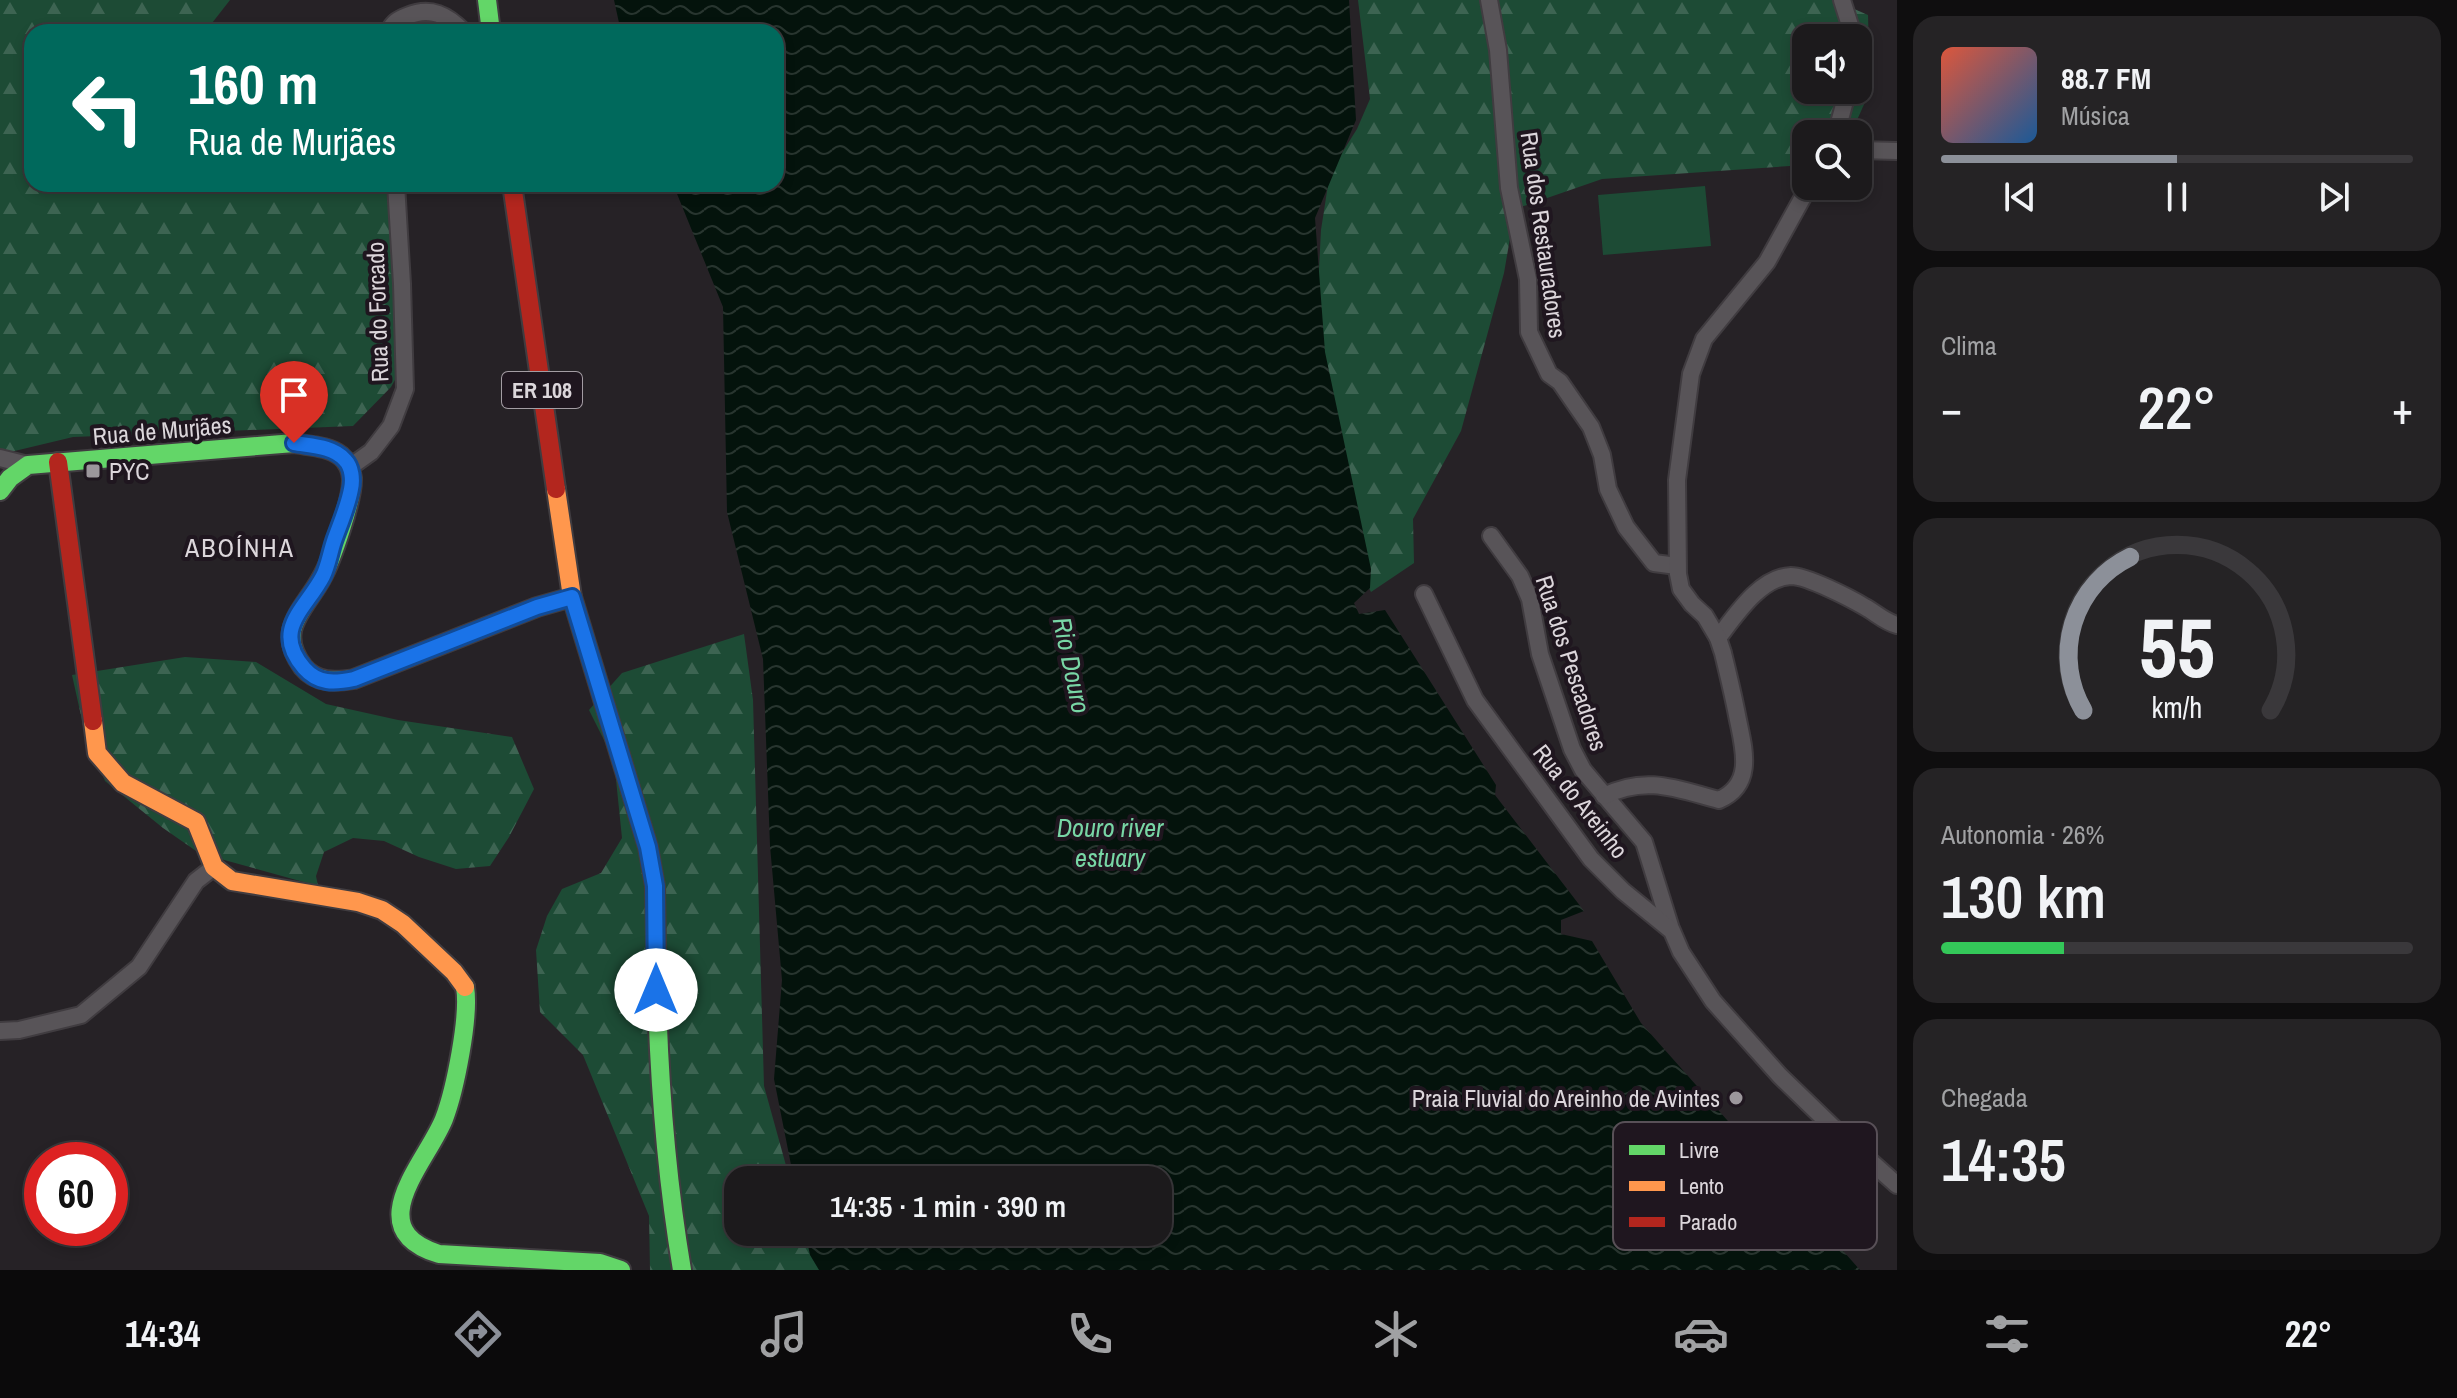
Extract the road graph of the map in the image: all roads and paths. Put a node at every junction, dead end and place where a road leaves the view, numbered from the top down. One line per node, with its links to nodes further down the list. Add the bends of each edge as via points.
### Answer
1 (487, 0): 6 (main road)
2 (1489, 0): 19 (street, Rua dos Restauradores, via 1509,188 1528,279 1529,332 1549,374 1591,427 1608,489 1626,527 1654,563)
3 (1842, 0): 7 (street)
4 (392, 24): 5 (street, via 417,12 435,11)
5 (456, 24)
6 (490, 24)
7 (1850, 24)
8 (1872, 150): 9 (street)
9 (1897, 151)
10 (396, 192): 16 (street, Rua do Forcado, via 405,389 391,426 371,452)
11 (513, 192): 21 (main road, ER 108)
12 (1801, 200): 19 (street, via 1767,262 1704,339 1691,374 1677,480)
13 (0, 458): 15 (street)
14 (58, 462): 15 (main road, Rua de Murjães); 16 (main road, Rua de Murjães, via 294,443 330,449); 25 (main road, via 97,753 123,783 196,822)
15 (28, 465): 17 (main road)
16 (350, 467): 21 (main road, via 352,486 322,577 291,626 291,644 309,674 335,683 354,679)
17 (0, 491)
18 (1491, 536): 24 (street, Rua dos Pescadores, via 1530,599 1540,654 1572,749)
19 (1677, 566): 23 (street, via 1681,589)
20 (1424, 594): 26 (street, Rua do Areinho, via 1475,700 1537,787 1591,859)
21 (572, 597): 33 (main road, ER 108, via 648,847 655,886 661,1084)
22 (1897, 625): 23 (street, via 1792,576 1755,593)
23 (1718, 638): 24 (street, via 1746,751 1737,788 1719,800 1690,790 1639,784)
24 (1604, 796): 26 (street, Rua dos Pescadores, via 1644,842)
25 (214, 867): 27 (street, via 196,881 139,967 81,1015); 31 (main road, via 232,881 382,910 403,924 466,988 466,1021 449,1102 407,1185 401,1222 423,1249)
26 (1672, 931): 28 (street, Rua do Areinho, via 1723,1012)
27 (0, 1031)
28 (1828, 1122)
29 (1877, 1167): 30 (street, Rua do Areinho)
30 (1897, 1185)
31 (469, 1263): 32 (main road, via 600,1263)
32 (621, 1270)
33 (682, 1270)

